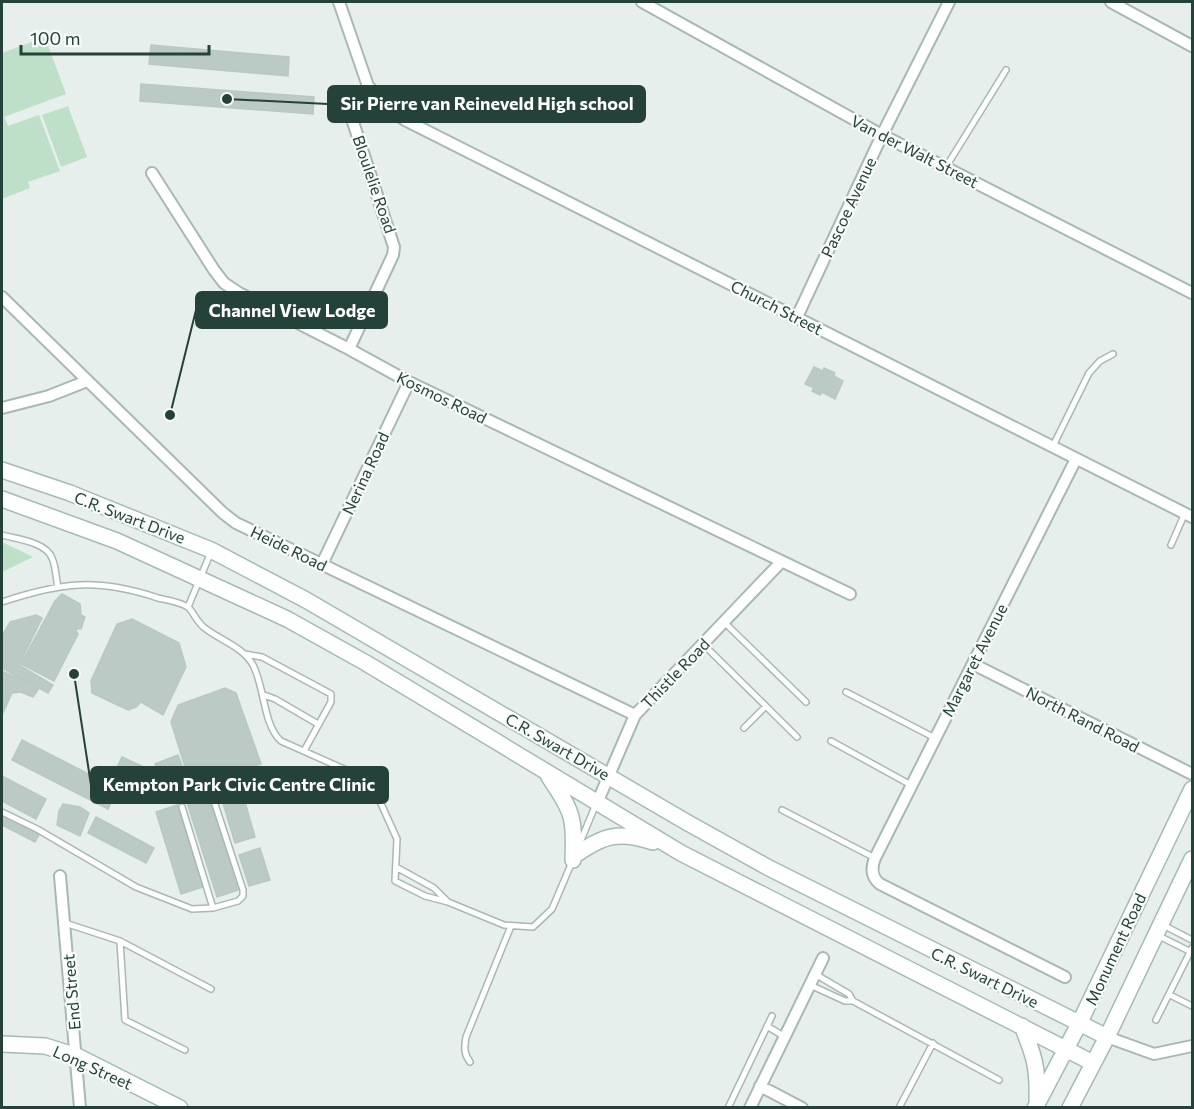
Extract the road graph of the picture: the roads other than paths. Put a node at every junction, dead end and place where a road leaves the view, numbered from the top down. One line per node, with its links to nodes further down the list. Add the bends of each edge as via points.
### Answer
1 (339, 2): 7 (street)
2 (642, 2): 8 (street, Van der Walt Street)
3 (949, 2): 8 (street, Pascoe Avenue)
4 (1111, 2): 5 (street)
5 (1192, 46)
6 (1006, 70): 9 (lane)
7 (369, 86): 13 (street, Church Street, via 405,120); 14 (street, Bloulelie Road, via 354,106 353,122 394,247)
8 (882, 135): 9 (street, Van der Walt Street); 13 (street, Pascoe Avenue)
9 (946, 167): 11 (street, Van der Walt Street)
10 (152, 173): 14 (street, Kosmos Road, via 224,283)
11 (1192, 293)
12 (2, 297): 16 (street, Heide Road)
13 (797, 317): 19 (street, Church Street)
14 (349, 349): 17 (street, Kosmos Road)
15 (1113, 354): 19 (lane, via 1089,373)
16 (87, 381): 18 (street); 28 (street, Heide Road, via 223,513)
17 (409, 382): 27 (street, Kosmos Road); 28 (street, Nerina Road)
18 (2, 408)
19 (1052, 447): 20 (street, Church Street)
20 (1076, 459): 23 (street, Church Street); 37 (street, Margaret Avenue)
21 (2, 470): 26 (main road, C.R. Swart Drive)
22 (2, 499): 29 (main road, C.R. Swart Drive, via 117,541)
23 (1189, 515): 25 (lane)
24 (2, 535): 30 (lane, via 45,550 52,557)
25 (1170, 545)
26 (211, 550): 29 (lane); 51 (main road, C.R. Swart Drive, via 306,600)
27 (781, 562): 31 (street, Kosmos Road); 34 (street, Thistle Road)
28 (322, 564): 42 (street, Heide Road)
29 (200, 579): 33 (lane); 49 (main road, C.R. Swart Drive, via 287,619)
30 (58, 587): 32 (lane); 33 (lane, via 105,584)
31 (850, 594)
32 (2, 602)
33 (188, 607): 36 (lane, via 206,630)
34 (724, 622): 35 (street, Thistle Road); 40 (lane)
35 (703, 644): 41 (lane); 42 (street, Thistle Road)
36 (245, 654): 39 (lane, via 255,668); 43 (lane, via 262,657 331,694 331,702)
37 (973, 664): 46 (street, Margaret Avenue); 50 (street, North Rand Road)
38 (846, 692): 46 (lane)
39 (264, 695): 43 (lane); 48 (lane, via 275,736)
40 (806, 702)
41 (766, 706): 44 (lane); 45 (lane)
42 (635, 716): 51 (street, Thistle Road)
43 (318, 724): 48 (lane)
44 (744, 728)
45 (797, 737)
46 (935, 738): 52 (street, Margaret Avenue)
47 (831, 741): 52 (lane)
48 (304, 751): 63 (lane, via 373,786 398,839)
49 (543, 770): 55 (main road, C.R. Swart Drive); 60 (main road, via 571,811)
50 (1192, 774)
51 (607, 775): 55 (street, Thistle Road); 83 (main road, C.R. Swart Drive, via 769,868)
52 (911, 785): 62 (street, Margaret Avenue)
53 (1192, 789): 83 (main road, Monument Road)
54 (213, 798): 66 (lane, via 243,896)
55 (597, 803): 59 (main road, C.R. Swart Drive); 60 (lane)
56 (182, 807): 66 (lane)
57 (782, 810): 62 (lane)
58 (2, 812): 66 (lane, via 136,887 192,909)
59 (681, 853): 60 (main road, via 642,838 625,836 597,840); 85 (main road, C.R. Swart Drive)
60 (574, 858): 68 (lane, via 552,909 533,927)
61 (1192, 859): 69 (main road, Monument Road)
62 (874, 860): 75 (street, via 874,877 880,884)
63 (396, 867): 65 (lane, via 434,888); 65 (lane, via 398,884)
64 (60, 876): 67 (street, End Street)
65 (448, 902): 68 (lane)
66 (213, 908)
67 (65, 923): 71 (lane); 93 (street, End Street)
68 (511, 926): 94 (lane, via 466,1038 464,1047)
69 (1160, 930): 70 (lane); 72 (lane); 87 (main road, Monument Road)
70 (1192, 940)
71 (120, 941): 77 (lane); 92 (lane, via 125,1020)
72 (1192, 950): 78 (lane)
73 (823, 957): 74 (street)
74 (815, 974): 76 (street); 79 (lane, via 849,994)
75 (1065, 977)
76 (810, 985): 79 (lane); 86 (street)
77 (211, 989)
78 (1170, 995): 80 (lane); 82 (lane)
79 (853, 1001): 88 (lane)
80 (1192, 1006)
81 (772, 1016): 84 (lane)
82 (1156, 1020)
83 (1078, 1024): 87 (main road, C.R. Swart Drive); 91 (main road, Monument Road)
84 (766, 1026): 86 (lane); 100 (lane)
85 (1022, 1026): 91 (main road, C.R. Swart Drive); 104 (main road, via 1036,1062)
86 (785, 1037): 97 (street)
87 (1107, 1038): 90 (street, via 1154,1054); 95 (main road, Monument Road)
88 (933, 1043): 96 (lane); 103 (lane)
89 (2, 1044): 93 (main road, Long Street, via 45,1046)
90 (1192, 1046)
91 (1066, 1048): 95 (main road, C.R. Swart Drive); 104 (main road, Monument Road)
92 (185, 1050)
93 (77, 1056): 98 (street, End Street); 99 (main road, Long Street)
94 (470, 1062)
95 (1093, 1063): 105 (main road, Monument Road)
96 (999, 1080)
97 (760, 1086): 101 (street); 102 (street)
98 (80, 1107)
99 (180, 1107)
100 (728, 1107)
101 (750, 1107)
102 (802, 1107)
103 (898, 1107)
104 (1036, 1107)
105 (1070, 1107)

